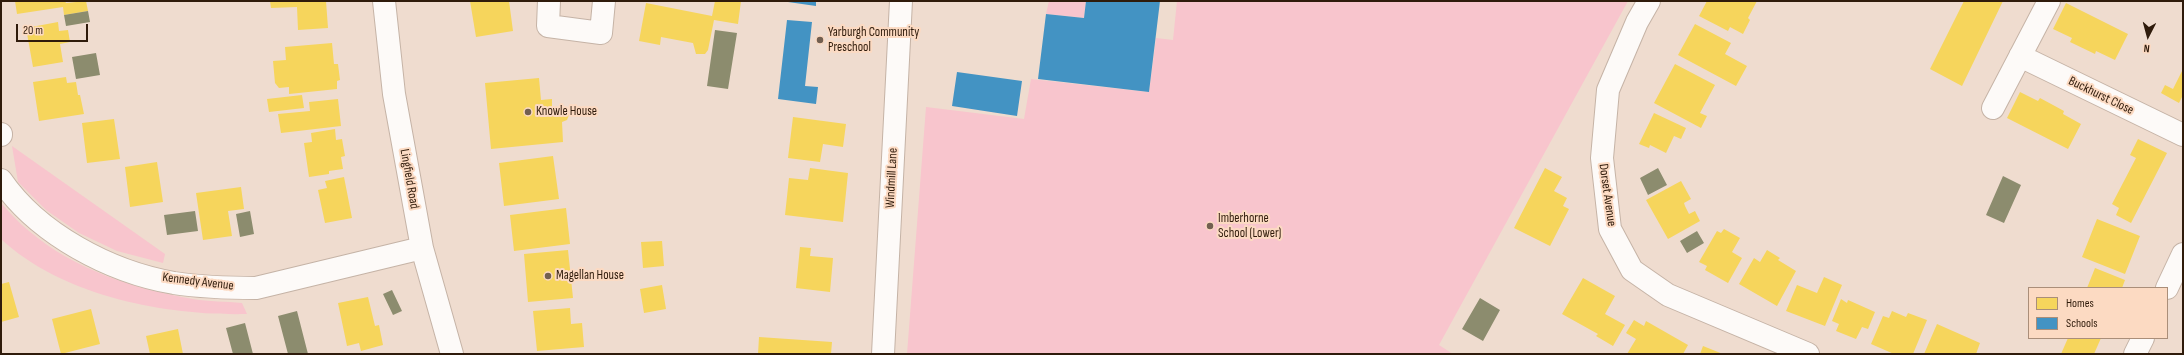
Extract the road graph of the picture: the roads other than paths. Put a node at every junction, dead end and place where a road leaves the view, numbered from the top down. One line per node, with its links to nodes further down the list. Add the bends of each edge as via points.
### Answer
1 (384, 1): 11 (street, Lingfield Road, via 394,94)
2 (549, 1): 3 (street, via 548,26 601,33)
3 (604, 1)
4 (901, 1): 15 (street, Windmill Lane)
5 (1649, 1): 16 (street, Dorset Avenue, via 1637,22 1608,90 1602,158 1610,229 1632,270 1668,296)
6 (2049, 1): 7 (street)
7 (2020, 56): 8 (street); 9 (street, Buckhurst Close)
8 (1993, 108)
9 (2183, 135)
10 (1, 180): 11 (street, Kennedy Avenue, via 38,220 70,244 112,265 174,282 256,288)
11 (422, 248): 14 (street, Lingfield Road)
12 (2183, 254): 13 (street)
13 (2167, 287)
14 (452, 354)
15 (883, 354)
16 (1808, 354)

